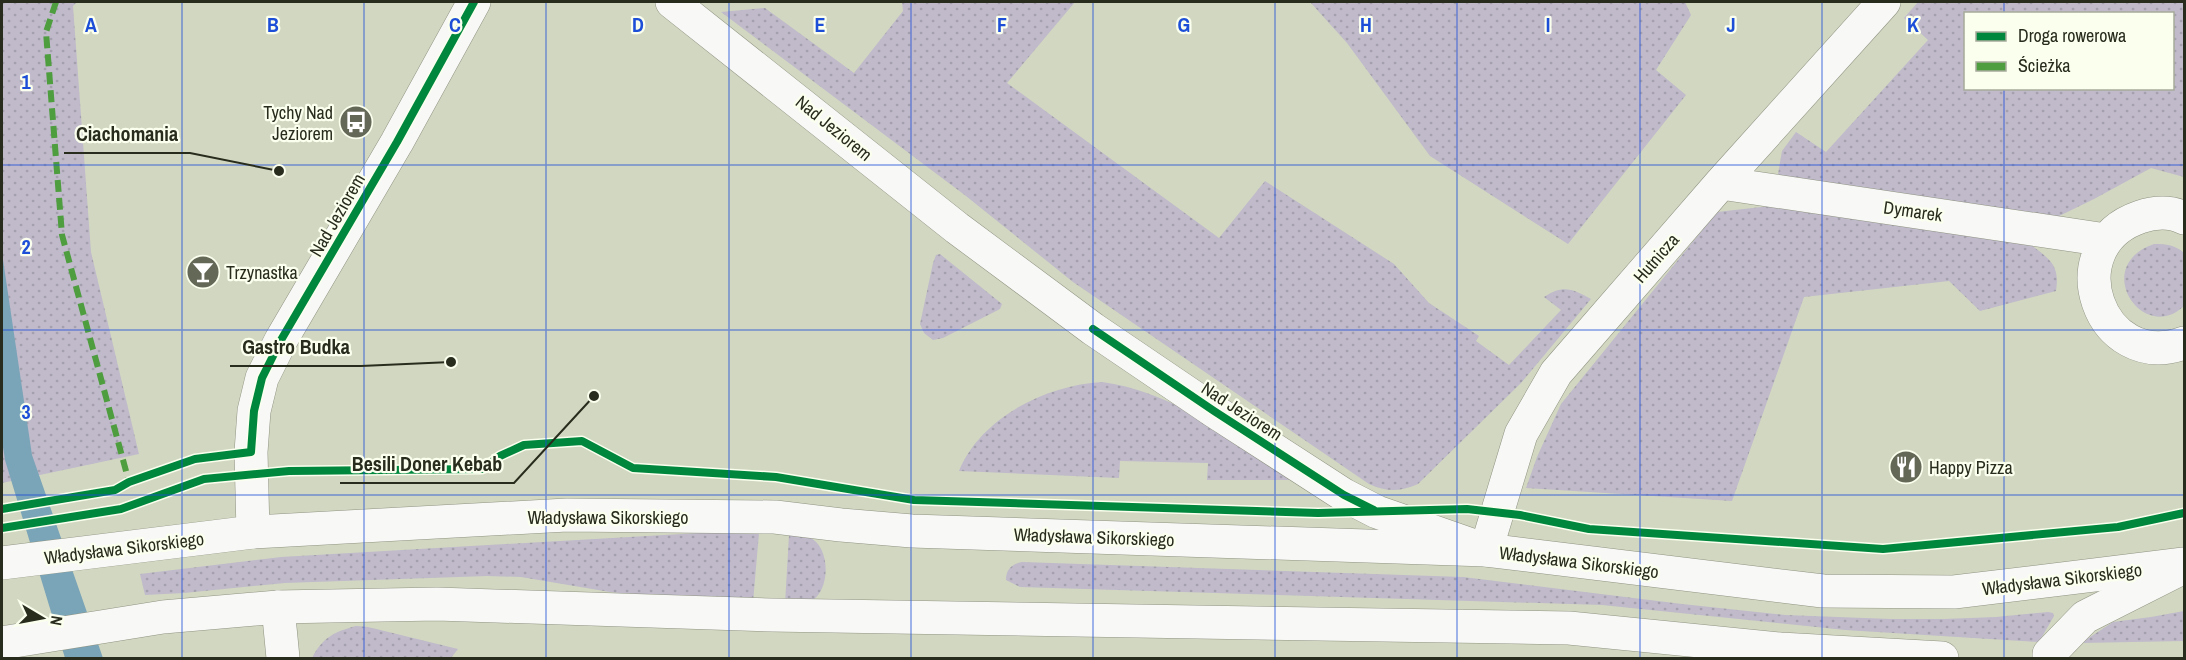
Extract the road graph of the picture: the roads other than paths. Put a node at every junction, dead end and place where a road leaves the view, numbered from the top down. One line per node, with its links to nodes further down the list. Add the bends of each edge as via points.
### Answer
1 (474, 2): 8 (street, Nad Jeziorem, via 262,378 254,411 251,452)
2 (672, 2): 9 (street, Nad Jeziorem, via 957,228 1093,329 1214,411 1377,512)
3 (1884, 2): 4 (street, Hutnicza)
4 (1721, 183): 6 (street, Dymarek); 9 (street, Hutnicza, via 1557,373 1521,434)
5 (2184, 218): 6 (street, via 2150,213 2126,222)
6 (2106, 240): 7 (street, via 2095,264 2094,291 2103,316 2120,335 2145,346 2171,347)
7 (2184, 342)
8 (253, 532): 9 (street, Władysława Sikorskiego, via 567,515 775,517 912,531); 10 (street, Władysława Sikorskiego)
9 (1486, 550): 11 (street, Władysława Sikorskiego, via 1823,591 1954,592)
10 (2, 563)
11 (2184, 566): 17 (street, via 2085,617)
12 (278, 607): 13 (street, via 162,617); 14 (street, via 437,604 771,615 1569,628); 15 (street)
13 (2, 643)
14 (1793, 654): 16 (street)
15 (283, 658)
16 (1942, 658)
17 (2049, 658)

